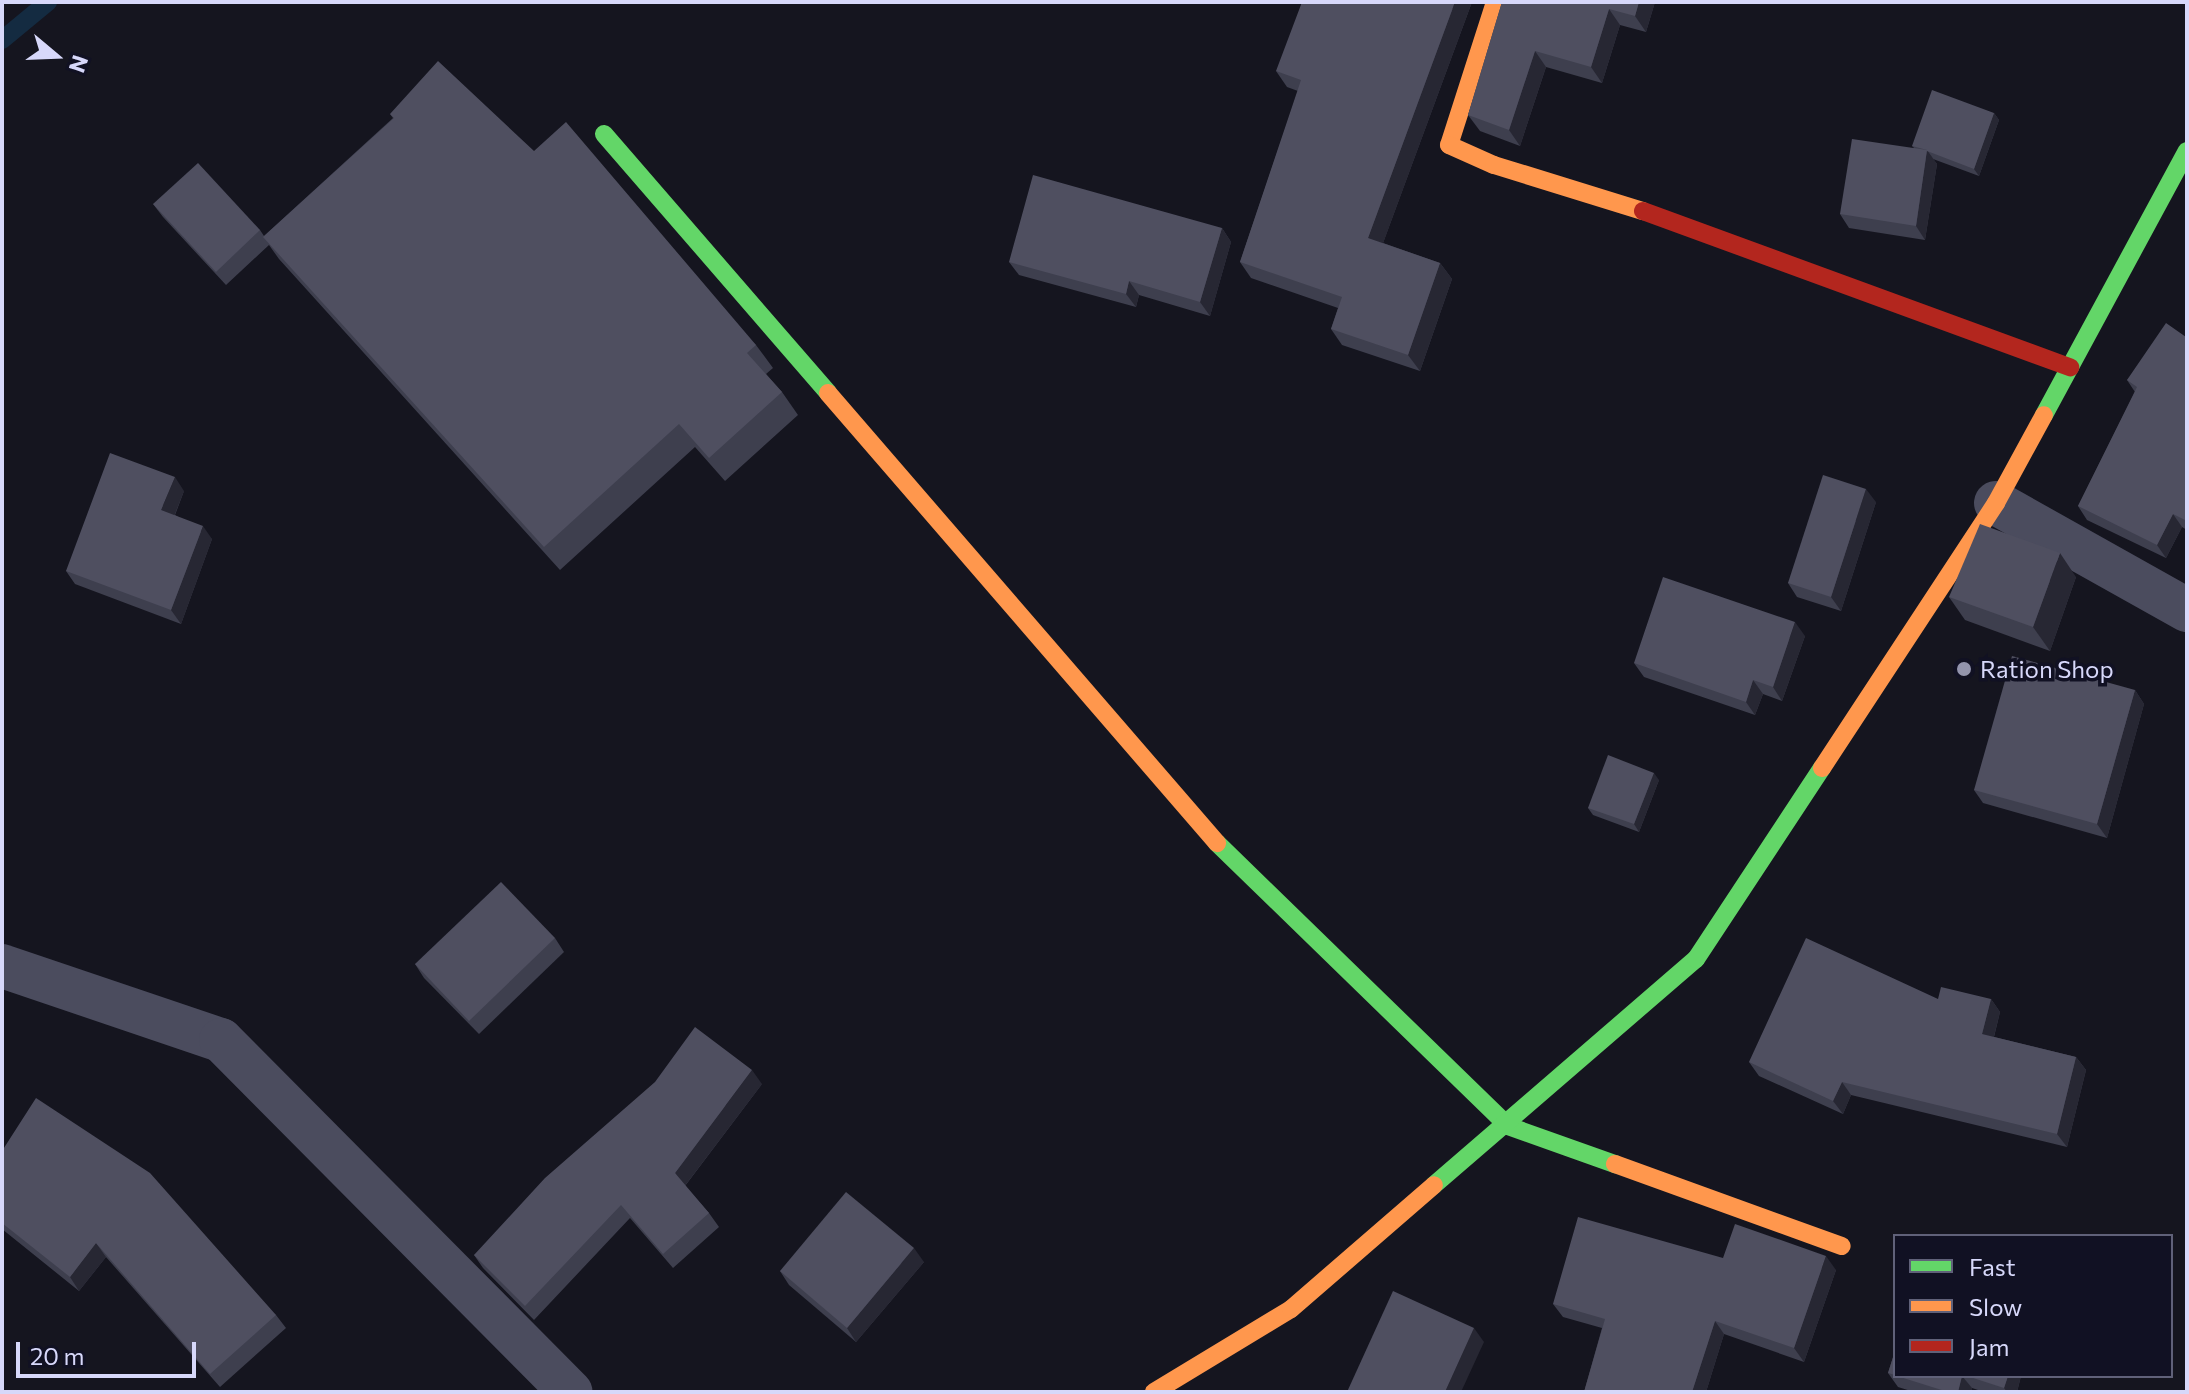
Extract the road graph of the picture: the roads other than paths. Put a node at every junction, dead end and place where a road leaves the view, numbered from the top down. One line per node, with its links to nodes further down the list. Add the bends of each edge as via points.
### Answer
1 (1495, 2): 4 (street, via 1449,145 1494,165 1594,192)
2 (604, 134): 8 (street, via 1210,836)
3 (2187, 151): 4 (street)
4 (2070, 367): 5 (street)
5 (1996, 503): 6 (street); 8 (street, via 1696,959)
6 (2187, 610)
7 (2, 966): 10 (street, via 221,1040)
8 (1508, 1126): 9 (street); 11 (street, via 1291,1309)
9 (1842, 1246)
10 (571, 1392)
11 (1154, 1392)

